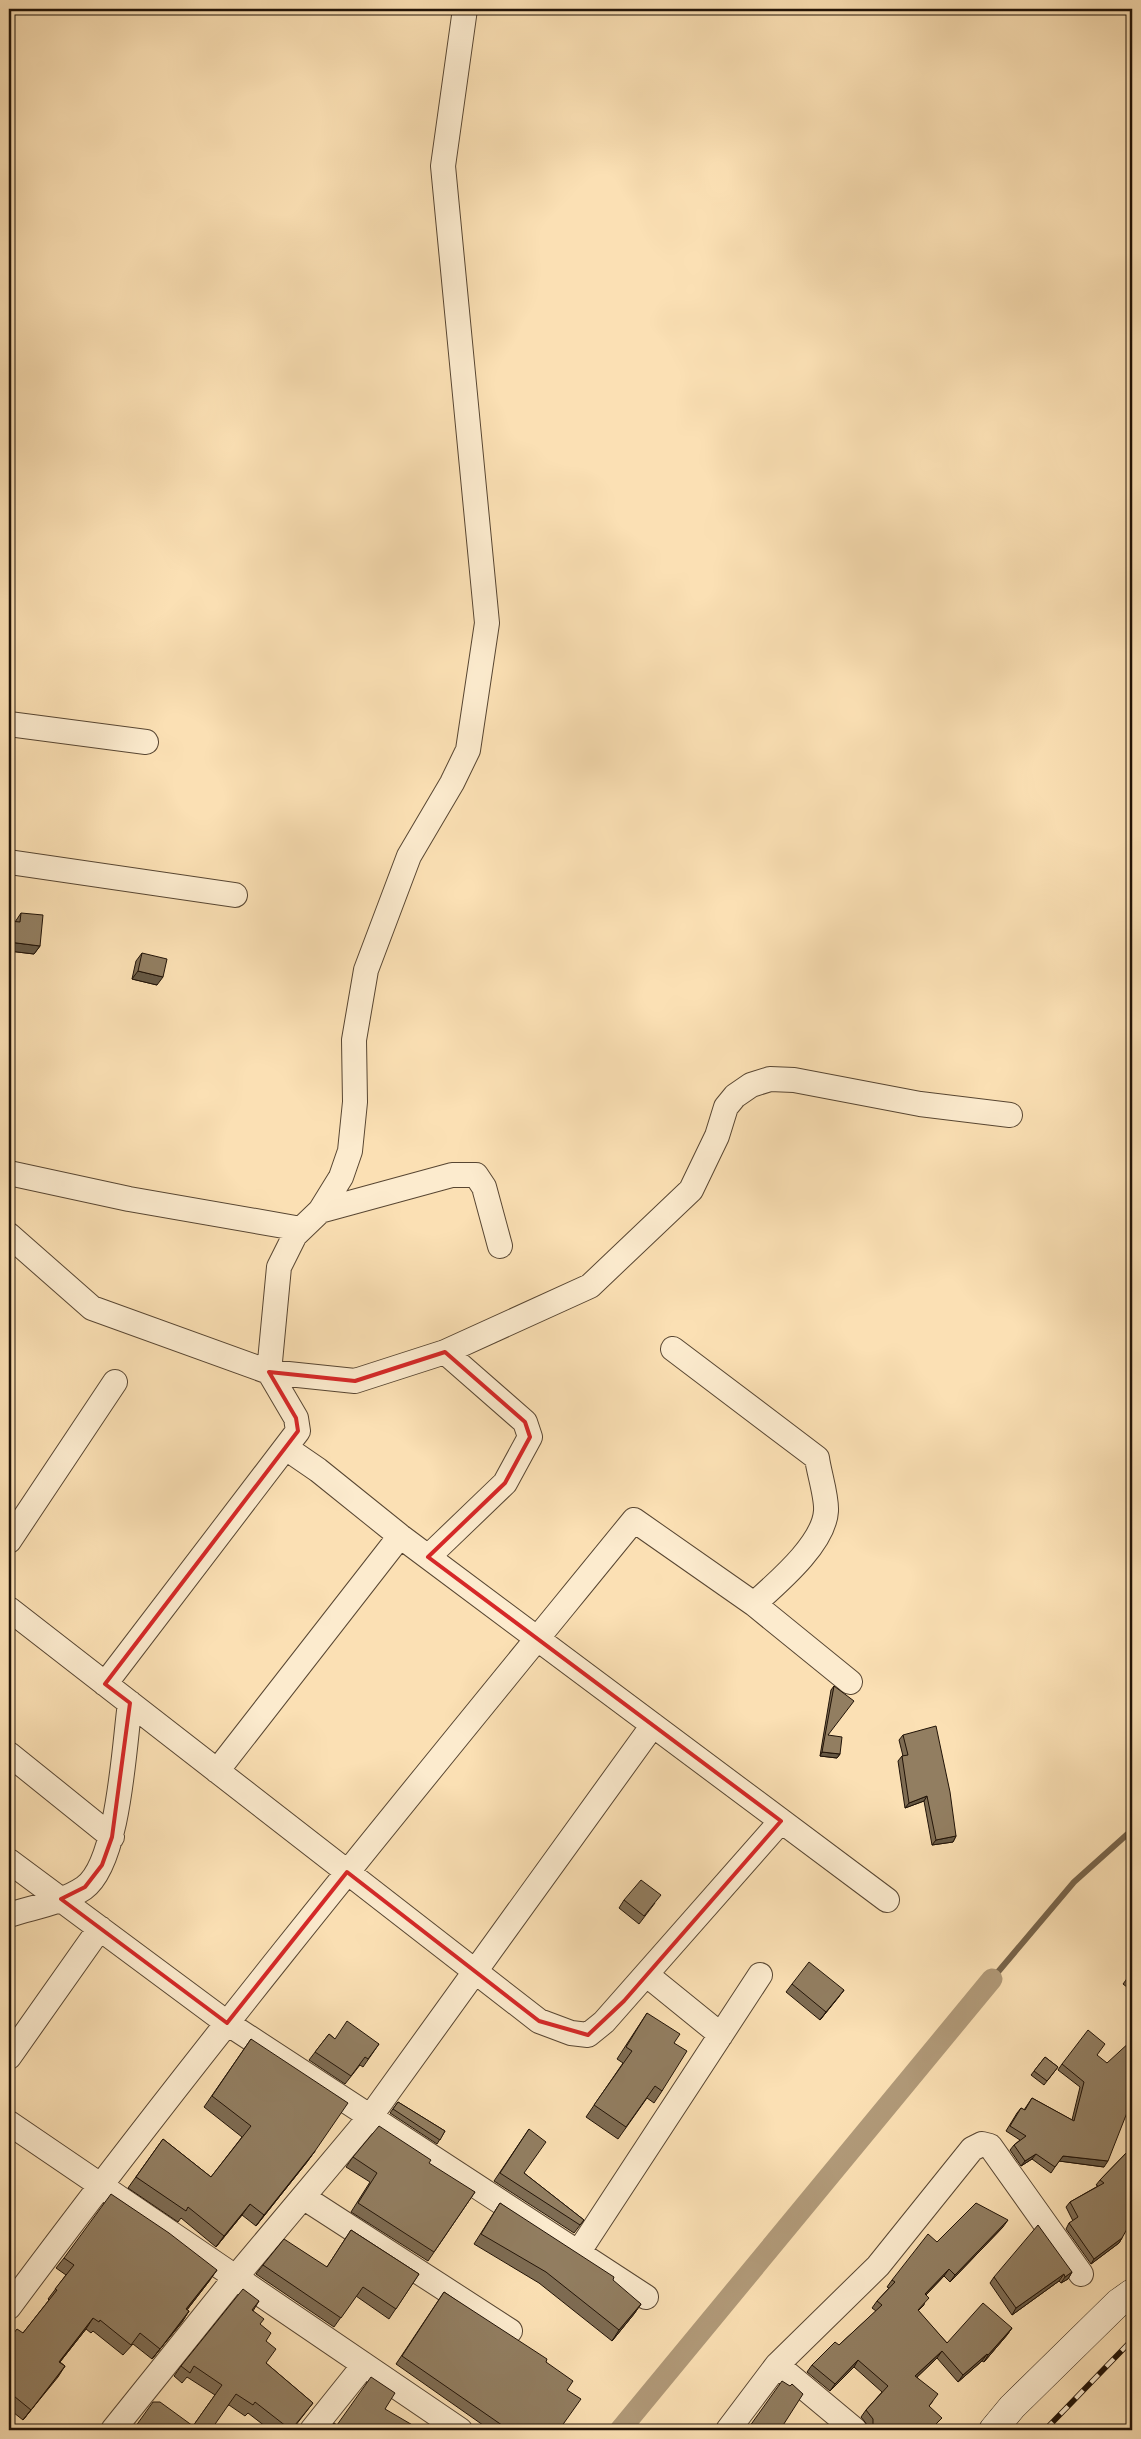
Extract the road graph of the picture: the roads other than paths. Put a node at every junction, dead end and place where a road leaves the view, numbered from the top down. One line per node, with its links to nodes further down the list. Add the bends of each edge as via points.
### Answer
1 (465, 9): 8 (street, via 443,166 487,623 468,750 409,856 366,970 354,1040 355,1102 350,1151 341,1177)
2 (9, 724): 3 (street)
3 (146, 742)
4 (9, 862): 5 (street)
5 (235, 895)
6 (1010, 1115): 13 (street, via 920,1104 794,1080 770,1080 751,1085 726,1107 717,1136 691,1190 590,1286)
7 (9, 1173): 9 (street)
8 (320, 1211): 9 (street); 11 (street, via 452,1175 476,1175 484,1187)
9 (301, 1229): 14 (street, via 279,1266)
10 (9, 1235): 14 (street, via 92,1308)
11 (500, 1246)
12 (673, 1349): 20 (street, via 817,1458 826,1512 817,1537 797,1565)
13 (446, 1352): 14 (street, via 355,1381); 19 (street, via 525,1422 530,1437 505,1483)
14 (270, 1372): 16 (street, via 296,1418 298,1431)
15 (115, 1382): 18 (street)
16 (286, 1448): 17 (street); 24 (street)
17 (400, 1536): 19 (street); 28 (street)
18 (9, 1541)
19 (428, 1557): 22 (street)
20 (754, 1604): 22 (street, via 634,1520); 23 (street)
21 (9, 1609): 24 (street)
22 (538, 1639): 26 (street); 32 (street)
23 (850, 1682)
24 (105, 1684): 25 (street)
25 (130, 1703): 28 (street); 30 (street)
26 (653, 1725): 29 (street); 37 (street)
27 (9, 1754): 30 (street)
28 (217, 1771): 32 (street)
29 (781, 1821): 34 (street); 38 (street)
30 (112, 1837): 33 (street, via 102,1865 85,1887)
31 (9, 1861): 33 (street)
32 (347, 1872): 37 (street); 40 (street)
33 (61, 1899): 35 (street); 36 (street)
34 (887, 1900)
35 (9, 1915)
36 (100, 1928): 40 (street); 42 (street)
37 (475, 1972): 38 (street, via 539,2022 588,2035); 43 (street)
38 (647, 1975): 41 (street)
39 (760, 1975): 41 (street)
40 (227, 2023): 43 (street); 45 (street)
41 (721, 2035): 47 (street)
42 (9, 2057)
43 (370, 2117): 46 (street); 47 (street)
44 (9, 2123): 45 (street)
45 (99, 2185): 49 (street); 52 (street)
46 (303, 2196): 49 (street); 53 (street)
47 (578, 2252): 51 (street)
48 (1081, 2274): 55 (street, via 990,2146 982,2144 972,2149 878,2266)
49 (235, 2278): 54 (street); 56 (street)
50 (1132, 2293): 61 (main road, via 1012,2407)
51 (646, 2297)
52 (9, 2307)
53 (510, 2331)
54 (364, 2365): 57 (street); 58 (street)
55 (777, 2365): 59 (street); 60 (street)
56 (113, 2430)
57 (312, 2430)
58 (460, 2430)
59 (728, 2430)
60 (855, 2430)
61 (994, 2430)

